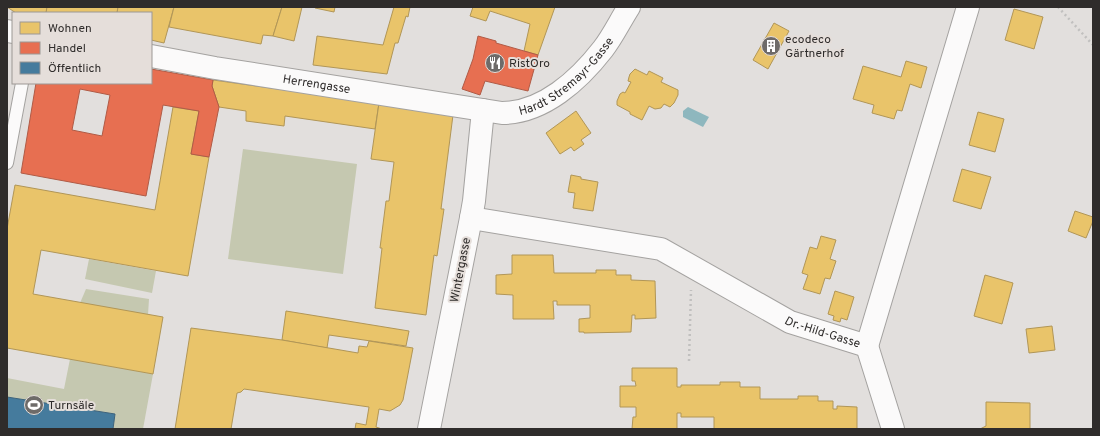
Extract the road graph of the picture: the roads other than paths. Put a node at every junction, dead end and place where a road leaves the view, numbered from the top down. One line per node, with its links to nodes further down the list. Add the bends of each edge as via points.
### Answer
1 (629, 7): 5 (street, Hardt Stremayr-Gasse, via 603,49 582,73 551,99 515,111 502,113)
2 (968, 7): 8 (street, Dr.-Hild-Gasse)
3 (152, 56): 5 (street, Herrengasse)
4 (22, 84): 6 (lane)
5 (483, 110): 7 (street, Wintergasse)
6 (7, 163)
7 (471, 218): 8 (street, Dr.-Hild-Gasse, via 661,249 790,322); 9 (street, Wintergasse)
8 (867, 346): 10 (street)
9 (429, 429)
10 (893, 429)

